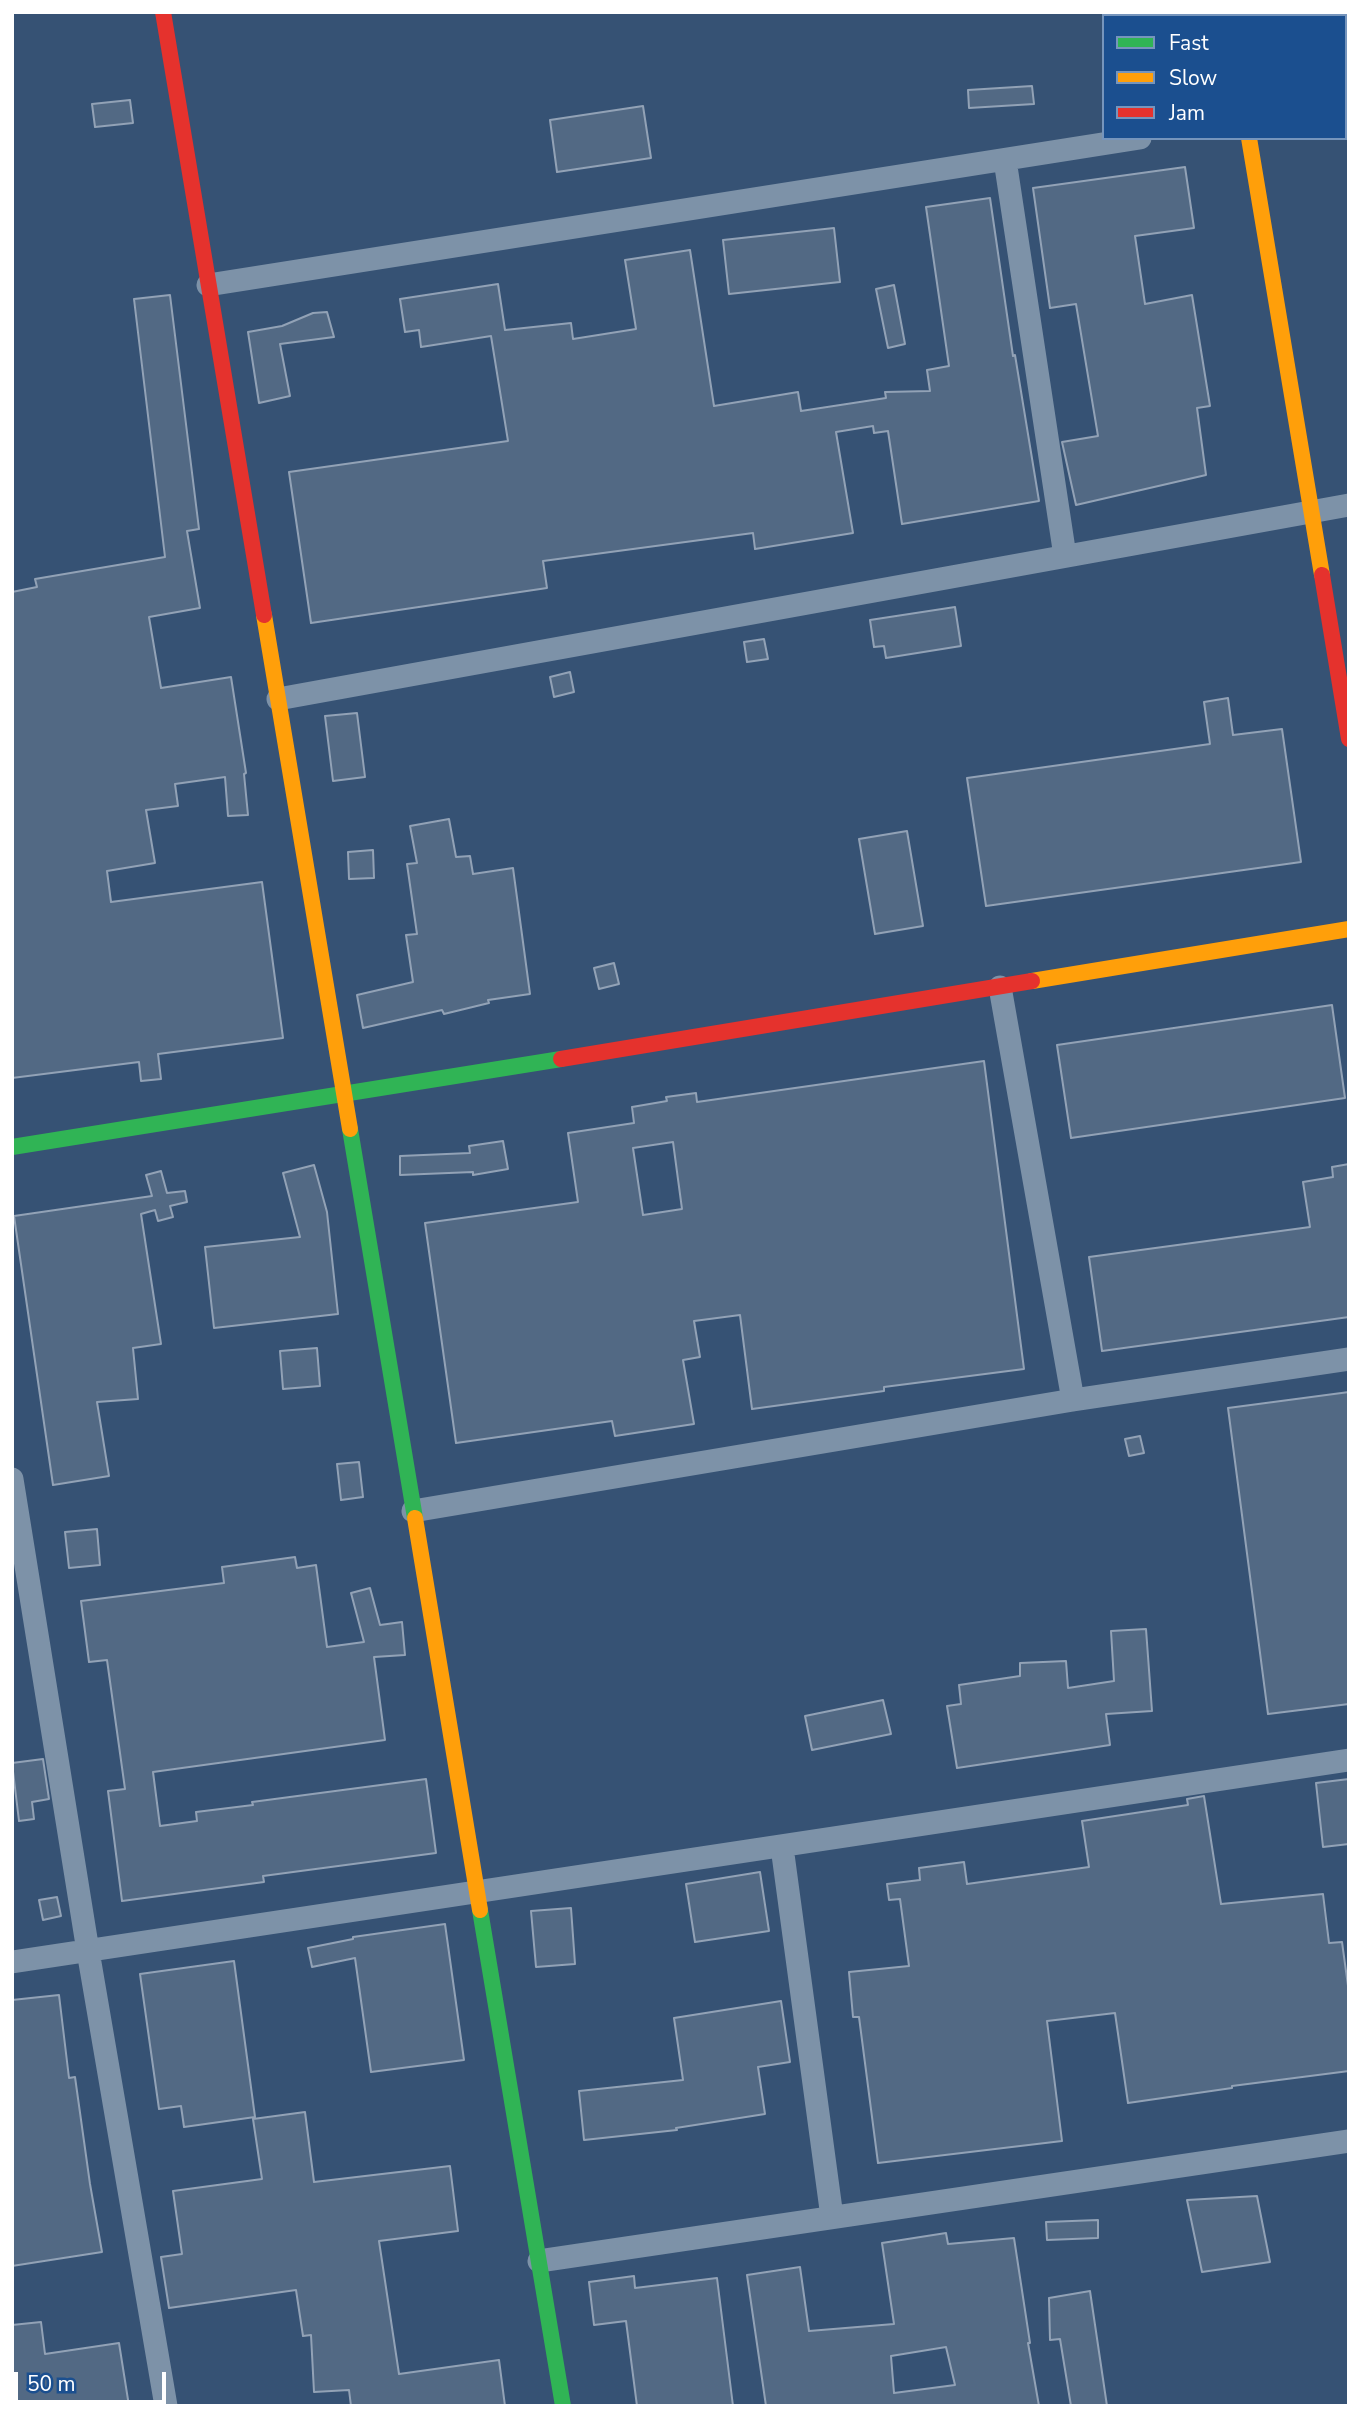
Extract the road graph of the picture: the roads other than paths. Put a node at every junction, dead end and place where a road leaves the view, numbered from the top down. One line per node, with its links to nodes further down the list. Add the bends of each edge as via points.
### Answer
1 (163, 12): 5 (street)
2 (1128, 140): 4 (street)
3 (1249, 140): 7 (street)
4 (1004, 160): 5 (street); 8 (street)
5 (208, 285): 9 (street)
6 (1349, 505): 7 (street)
7 (1311, 512): 8 (street); 10 (street)
8 (1065, 556): 9 (street)
9 (278, 699): 13 (street)
10 (1349, 739)
11 (1349, 929): 12 (street)
12 (1000, 987): 13 (street); 16 (street)
13 (344, 1095): 14 (street); 18 (street)
14 (12, 1147)
15 (1349, 1359): 16 (street)
16 (1073, 1400): 18 (street)
17 (12, 1479): 22 (street)
18 (413, 1511): 21 (street)
19 (1349, 1760): 20 (street)
20 (782, 1847): 21 (street); 25 (street)
21 (477, 1892): 22 (street); 26 (street)
22 (88, 1951): 23 (street); 27 (street)
23 (12, 1962)
24 (1349, 2141): 25 (street)
25 (832, 2217): 26 (street)
26 (539, 2261): 28 (street)
27 (166, 2406)
28 (563, 2406)

